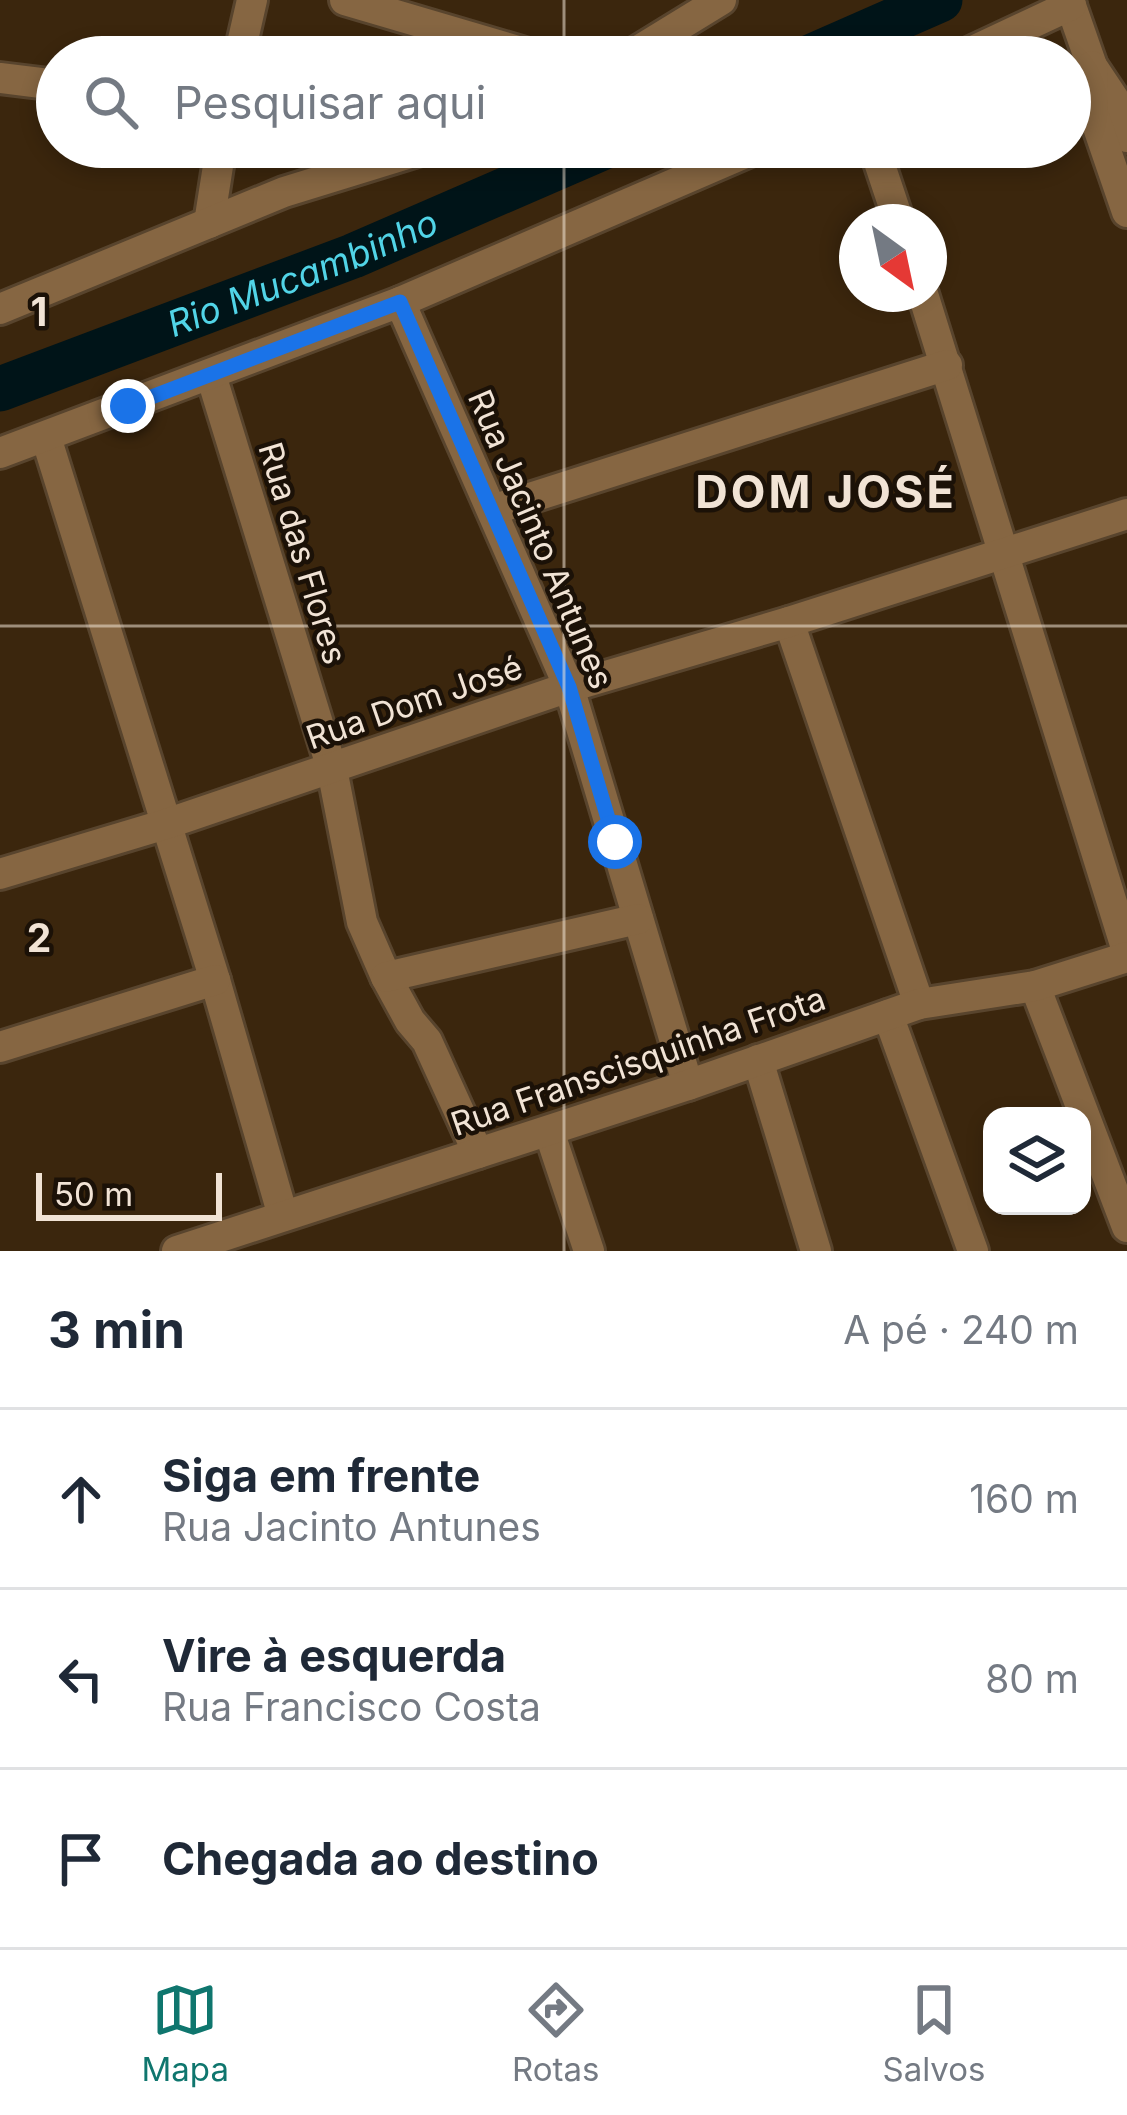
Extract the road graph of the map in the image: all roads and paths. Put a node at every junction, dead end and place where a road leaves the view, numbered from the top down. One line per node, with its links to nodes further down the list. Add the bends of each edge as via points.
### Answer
1 (252, 0): 5 (street)
2 (344, 0): 6 (street)
3 (721, 0): 7 (street)
4 (1070, 3): 8 (street); 9 (street)
5 (244, 36)
6 (467, 36)
7 (662, 36)
8 (1003, 36)
9 (1082, 36)
10 (1091, 63): 11 (street)
11 (1092, 66): 14 (street); 20 (street, via 1093,112)
12 (0, 78): 13 (street)
13 (36, 82)
14 (1127, 137)
15 (218, 168): 21 (street)
16 (362, 168): 21 (street)
17 (710, 168): 22 (street)
18 (881, 168): 19 (street)
19 (893, 204)
20 (1127, 212)
21 (209, 224): 23 (street)
22 (400, 302): 26 (street); 29 (street, Rua Jacinto Antunes)
23 (0, 309)
24 (929, 312): 25 (street)
25 (946, 365): 29 (street); 31 (street)
26 (211, 375): 27 (street); 34 (street, Rua das Flores)
27 (46, 437): 28 (street); 35 (street)
28 (0, 453)
29 (492, 510): 33 (street, Rua Jacinto Antunes)
30 (1127, 514): 31 (street, Rua Dom José)
31 (1003, 555): 32 (street, Rua Dom José); 38 (street)
32 (789, 622): 33 (street, Rua Dom José); 42 (street)
33 (569, 687): 34 (street, Rua Dom José); 37 (street, Rua Jacinto Antunes)
34 (332, 769): 35 (street, Rua Dom José); 39 (street, Rua das Flores, via 362,922)
35 (166, 824): 36 (street, Rua Dom José); 40 (street)
36 (0, 874)
37 (638, 920): 39 (street); 46 (street, Rua Jacinto Antunes)
38 (1127, 954): 41 (street, Rua Franscisquinha Frota)
39 (386, 977): 48 (street, Rua das Flores, via 427,1041)
40 (215, 980): 44 (street); 49 (street)
41 (1035, 986): 42 (street, Rua Franscisquinha Frota); 50 (street)
42 (919, 1004): 43 (street, Rua Franscisquinha Frota)
43 (888, 1015): 45 (street, Rua Franscisquinha Frota); 54 (street)
44 (0, 1047)
45 (758, 1060): 46 (street, Rua Franscisquinha Frota); 53 (street)
46 (688, 1085): 47 (street, Rua Franscisquinha Frota)
47 (549, 1131): 48 (street, Rua Franscisquinha Frota); 52 (street)
48 (478, 1153): 49 (street, Rua Franscisquinha Frota)
49 (284, 1216): 51 (street, Rua Franscisquinha Frota)
50 (1127, 1228)
51 (177, 1251)
52 (589, 1251)
53 (816, 1251)
54 (973, 1251)

